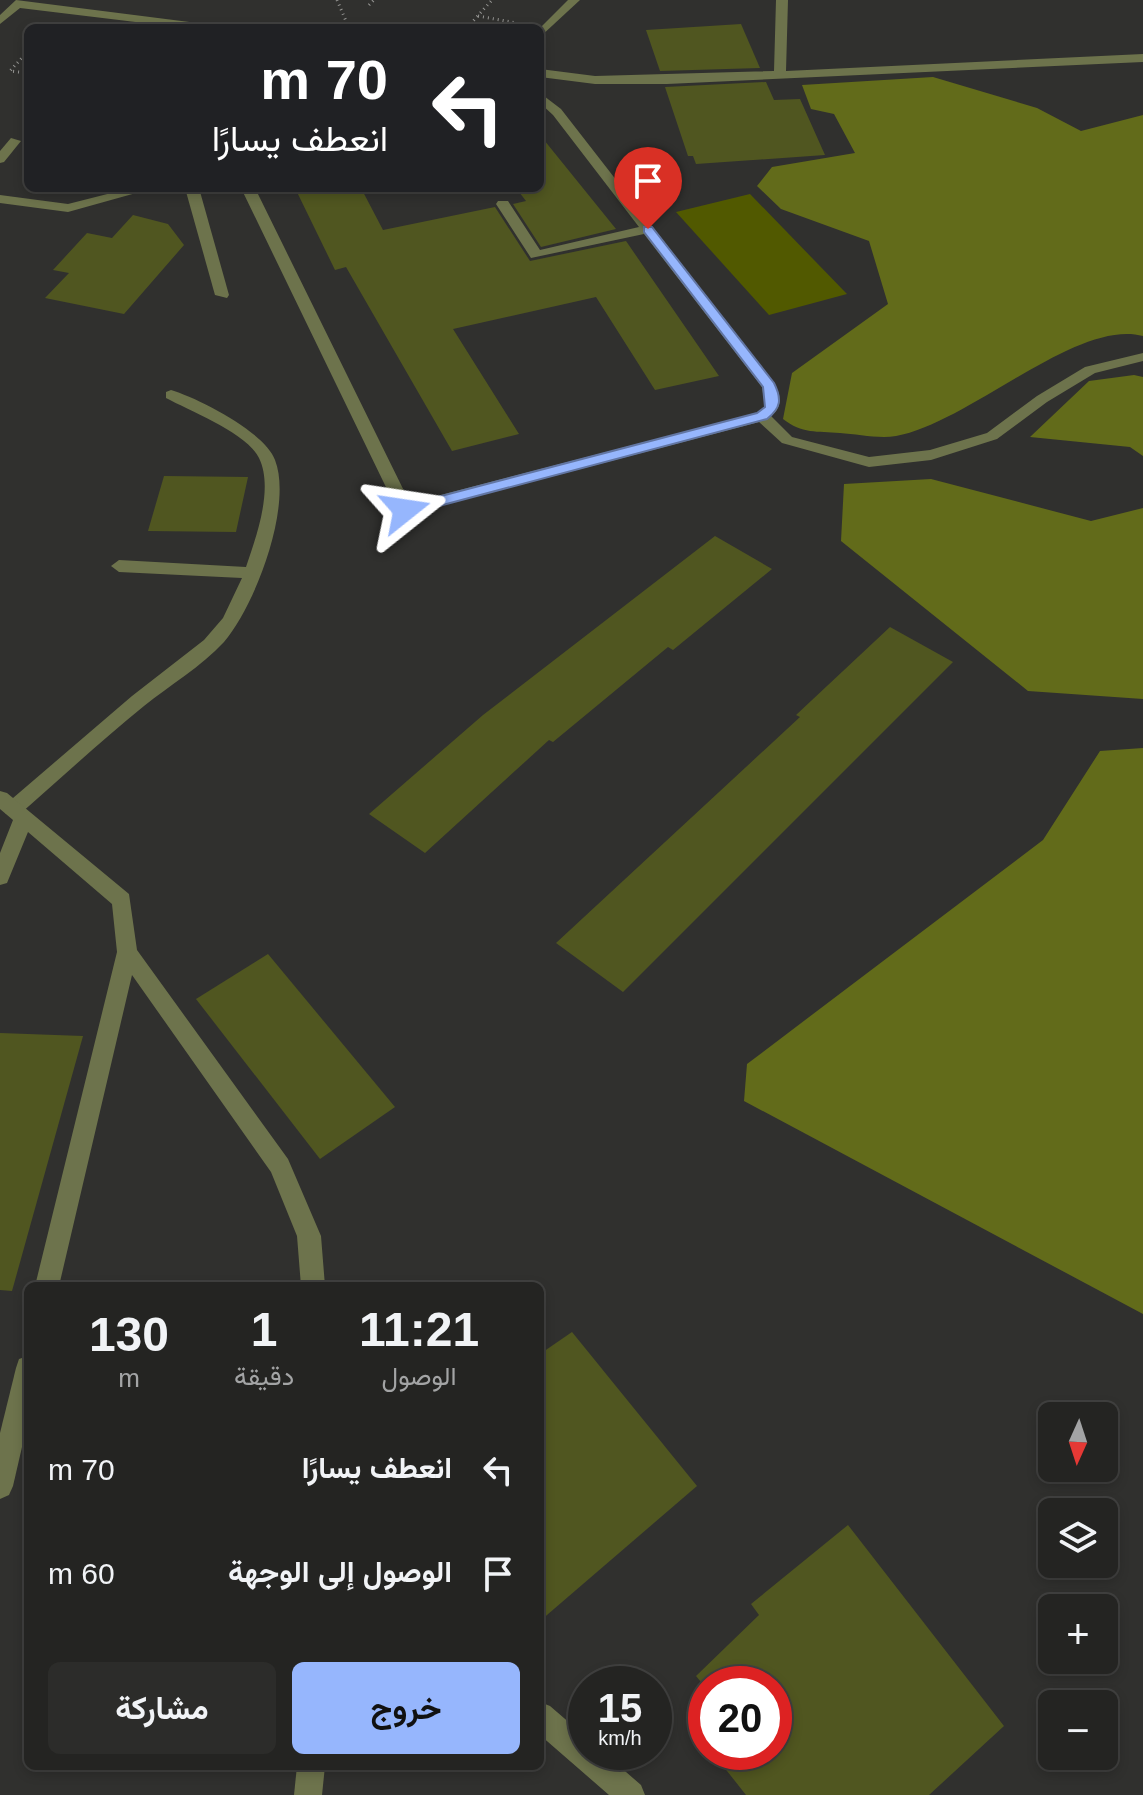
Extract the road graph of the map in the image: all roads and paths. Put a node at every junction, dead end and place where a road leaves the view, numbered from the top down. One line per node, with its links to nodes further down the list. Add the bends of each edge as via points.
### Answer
1 (337, 0): 11 (path)
2 (374, 0): 7 (path)
3 (492, 0): 8 (path)
4 (574, 0): 14 (street)
5 (782, 0): 19 (street)
6 (20, 2): 9 (street); 10 (street)
7 (369, 5)
8 (478, 16): 12 (path); 13 (path)
9 (0, 21)
10 (183, 24)
11 (347, 24)
12 (471, 24)
13 (513, 24)
14 (544, 30)
15 (24, 55): 17 (path, via 10,71)
16 (1143, 58): 19 (street)
17 (24, 73)
18 (544, 74): 19 (street, via 595,80)
19 (780, 74)
20 (544, 102): 28 (street)
21 (15, 141): 22 (street)
22 (0, 159)
23 (131, 192): 26 (street, via 68,208)
24 (193, 192): 29 (street)
25 (250, 192): 32 (street, via 405,510)
26 (0, 199)
27 (503, 204): 28 (street, via 536,255)
28 (648, 229): 32 (street, via 769,386 772,408)
29 (222, 295)
30 (1143, 357): 32 (street, via 1090,370 992,436 931,455 869,462 787,440)
31 (171, 395): 34 (street, via 253,440 268,459 267,520)
32 (762, 416)
33 (119, 566): 34 (street)
34 (253, 573): 35 (street, via 219,636)
35 (13, 808): 36 (street); 37 (street, via 122,900)
36 (0, 877)
37 (127, 952): 38 (street); 39 (street, via 280,1166 309,1236)
38 (48, 1282)
39 (313, 1282)
40 (24, 1385): 41 (street)
41 (0, 1486)
42 (544, 1719): 45 (street)
43 (311, 1770): 44 (street)
44 (308, 1795)
45 (631, 1795)

